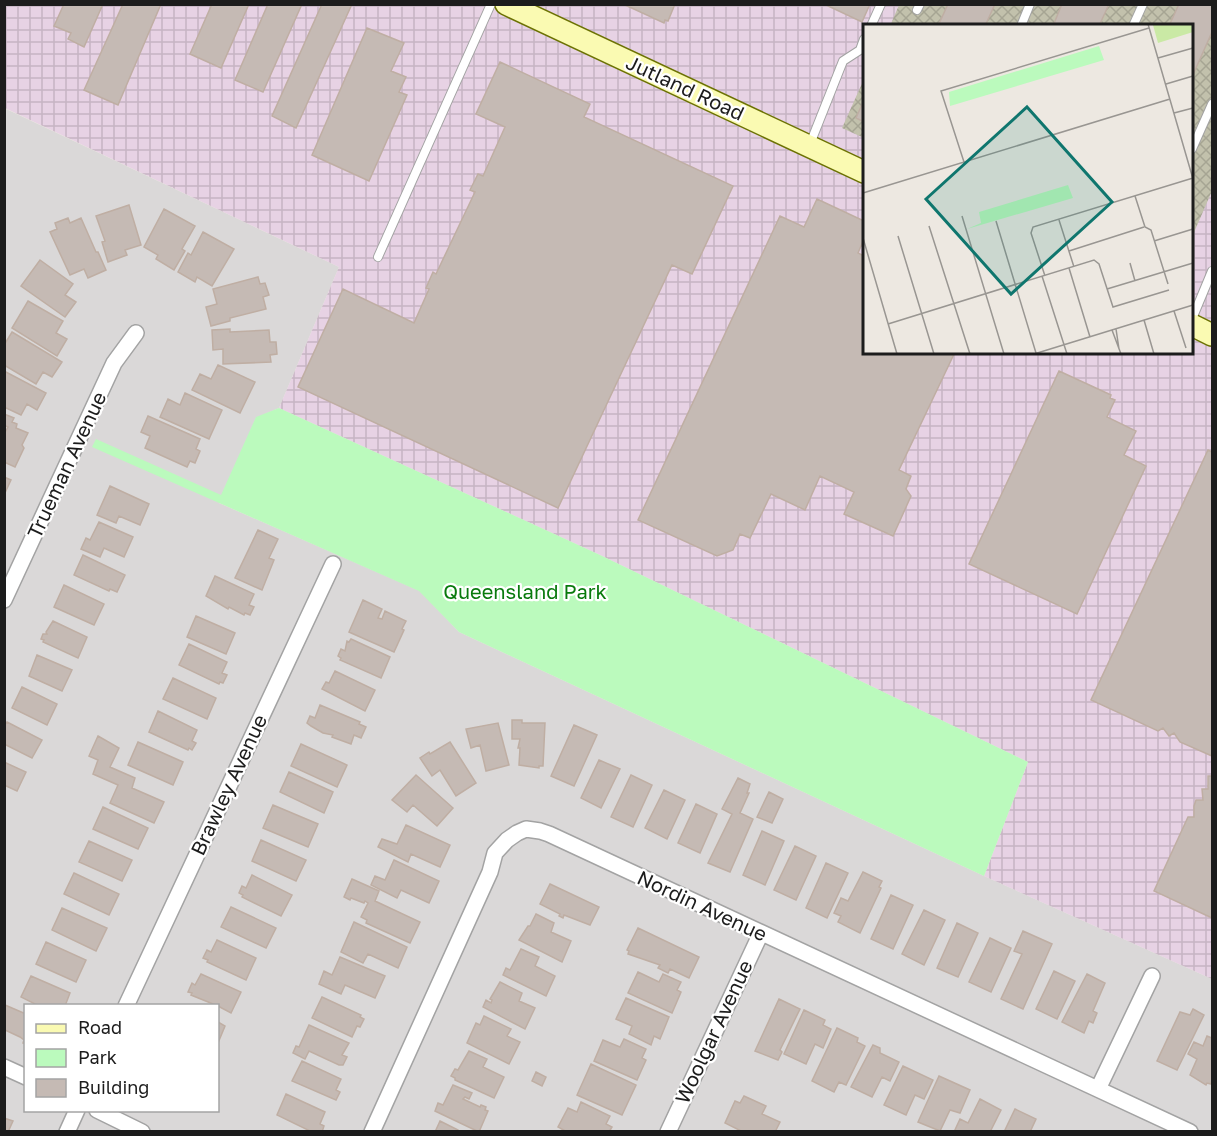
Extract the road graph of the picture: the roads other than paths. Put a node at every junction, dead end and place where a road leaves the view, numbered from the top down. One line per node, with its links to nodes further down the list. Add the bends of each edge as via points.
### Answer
1 (490, 4): 14 (lane)
2 (506, 4): 11 (street, Jutland Road)
3 (881, 4): 6 (lane)
4 (1030, 4): 7 (lane)
5 (1143, 4): 8 (lane)
6 (872, 24)
7 (1022, 24)
8 (1134, 24)
9 (863, 42): 11 (lane, via 860,50 843,61)
10 (1212, 104): 12 (lane)
11 (809, 146): 13 (street, Jutland Road)
12 (1193, 146)
13 (863, 172)
14 (378, 256)
15 (1212, 271): 16 (lane)
16 (1193, 314)
17 (1193, 326): 19 (street)
18 (136, 333): 21 (street, Trueman Avenue, via 114,363)
19 (1212, 335)
20 (333, 564): 24 (street, Brawley Avenue)
21 (4, 600)
22 (760, 933): 27 (street, Nordin Avenue); 32 (street, Nordin Avenue, via 549,834 526,829 495,853); 33 (street, Woolgar Avenue)
23 (1152, 976): 27 (street)
24 (126, 1004)
25 (4, 1067): 26 (street)
26 (24, 1076)
27 (1098, 1089): 34 (street, Nordin Avenue)
28 (76, 1112): 30 (street)
29 (101, 1112): 31 (street)
30 (67, 1131)
31 (142, 1131)
32 (372, 1131)
33 (668, 1131)
34 (1190, 1131)

